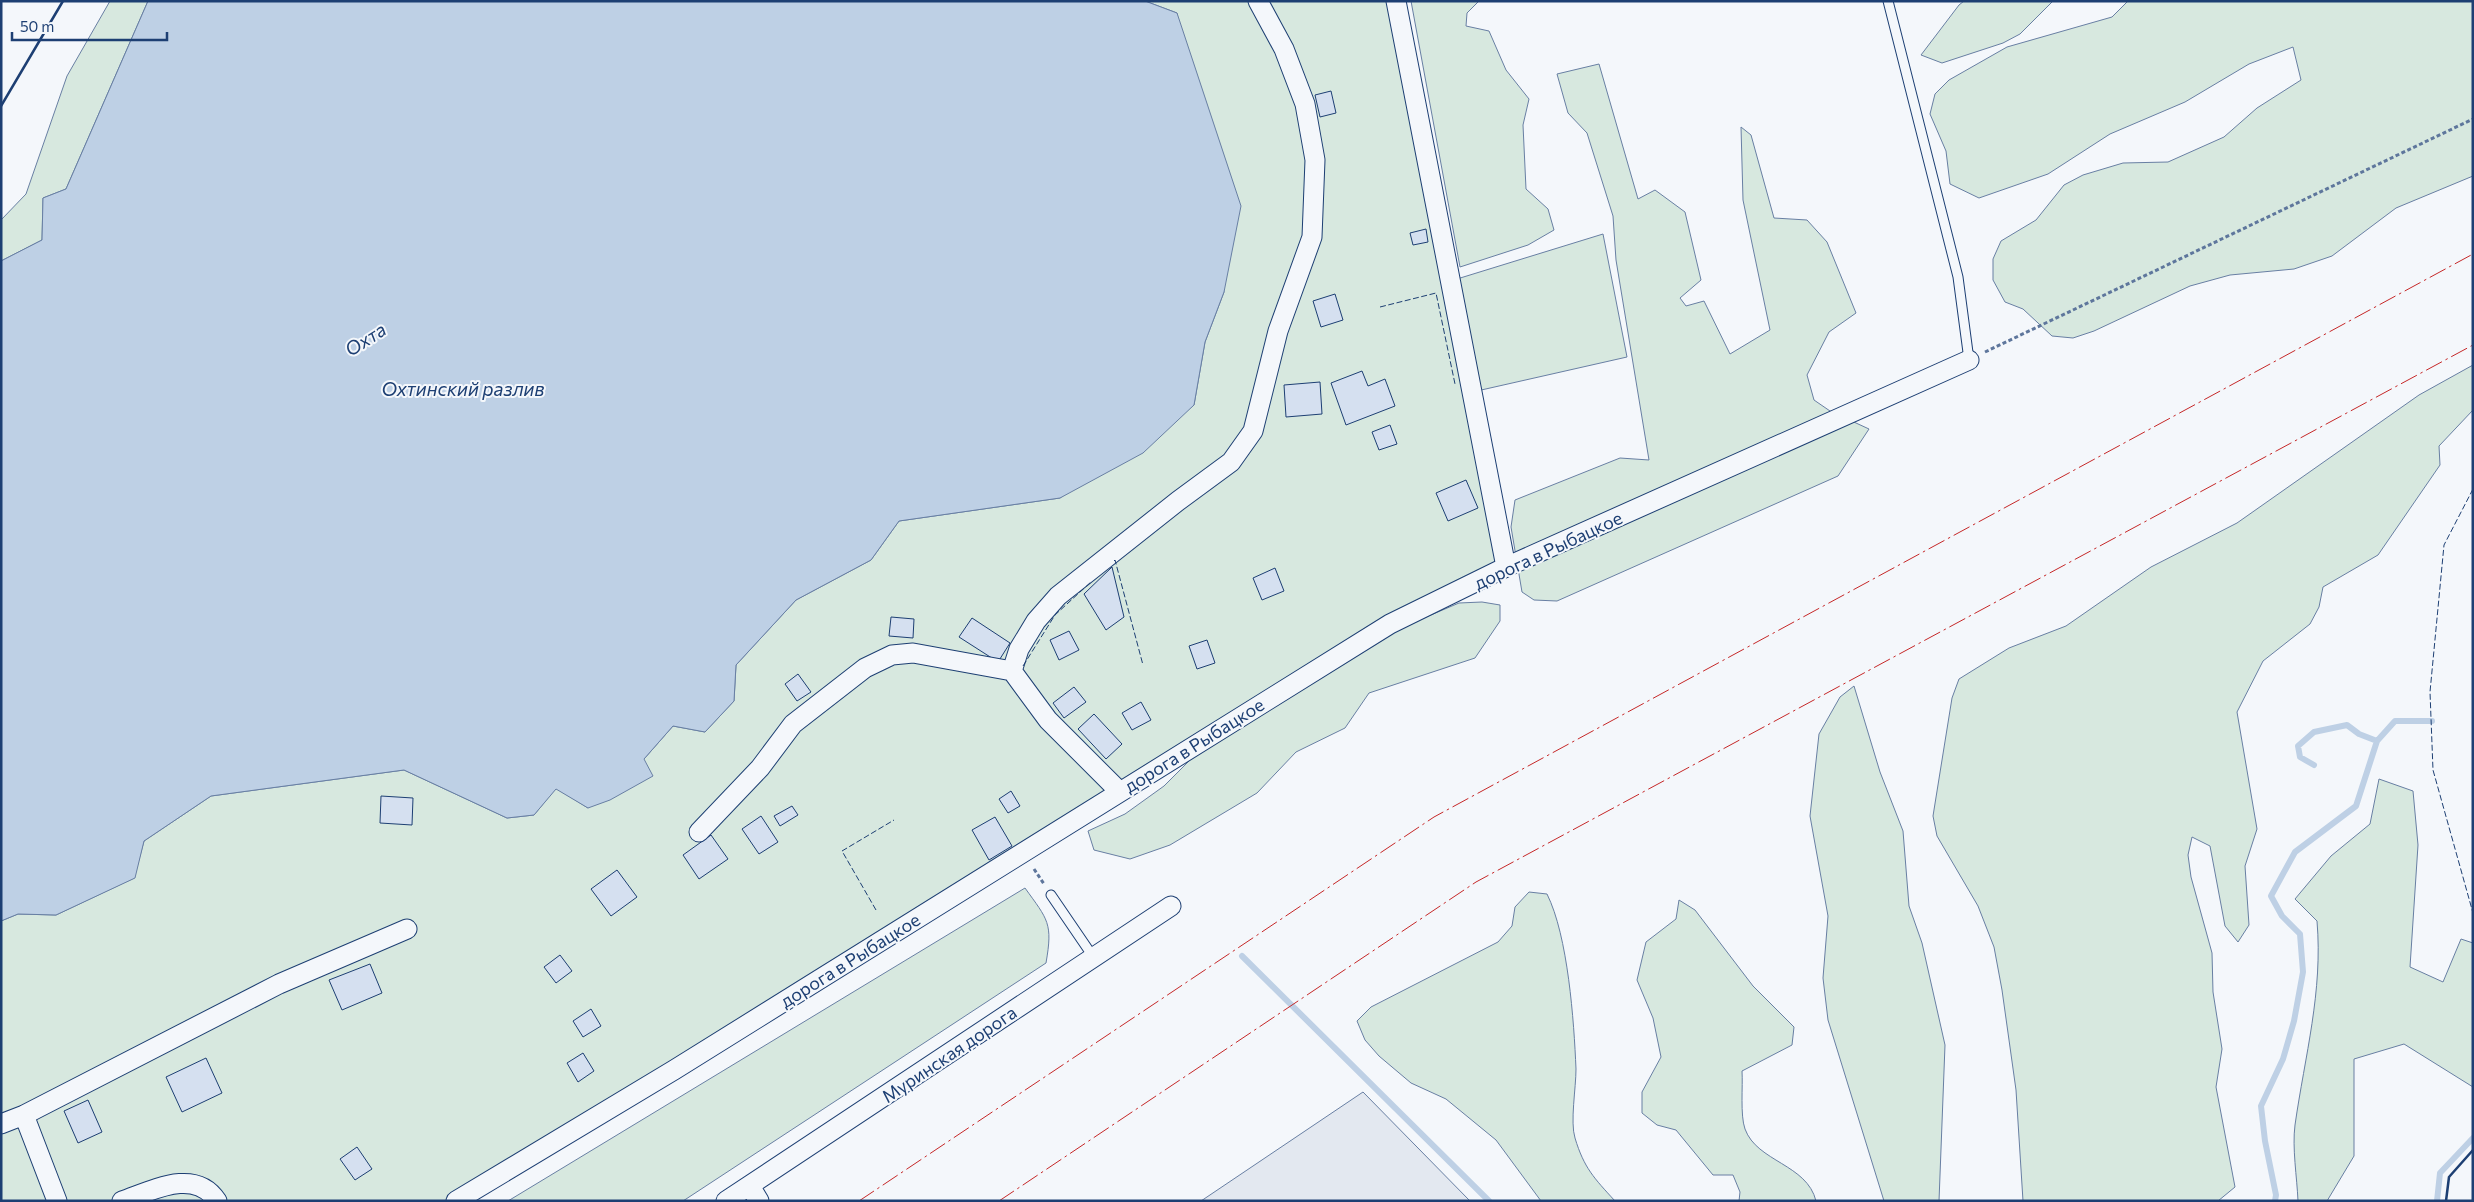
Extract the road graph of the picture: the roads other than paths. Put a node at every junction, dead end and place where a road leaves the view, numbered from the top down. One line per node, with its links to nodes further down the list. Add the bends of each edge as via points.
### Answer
1 (1258, 1): 6 (street, via 1284,49 1305,104 1315,160 1312,237 1278,331 1253,431 1231,462 1058,596 1036,621 1019,648)
2 (1396, 1): 5 (street)
3 (1888, 1): 4 (lane, via 1958,278)
4 (1969, 360): 5 (street, дорога в Рыбацкое)
5 (1506, 567): 7 (street, дорога в Рыбацкое, via 1390,624)
6 (1012, 671): 7 (street, via 1048,720); 8 (street, via 913,653 892,655 874,664 793,724 760,768)
7 (1119, 791): 19 (street, дорога в Рыбацкое, via 682,1065)
8 (699, 832)
9 (1052, 895): 12 (lane)
10 (1171, 906): 12 (street, Муринская дорога)
11 (407, 929): 13 (street, via 279,984)
12 (1094, 958): 15 (street, Муринская дорога)
13 (24, 1115): 14 (street); 16 (street)
14 (1, 1124)
15 (754, 1193): 20 (street, Муринская дорога)
16 (57, 1201)
17 (122, 1201): 18 (street, via 173,1183 198,1184)
18 (217, 1201)
19 (456, 1201)
20 (726, 1201)

